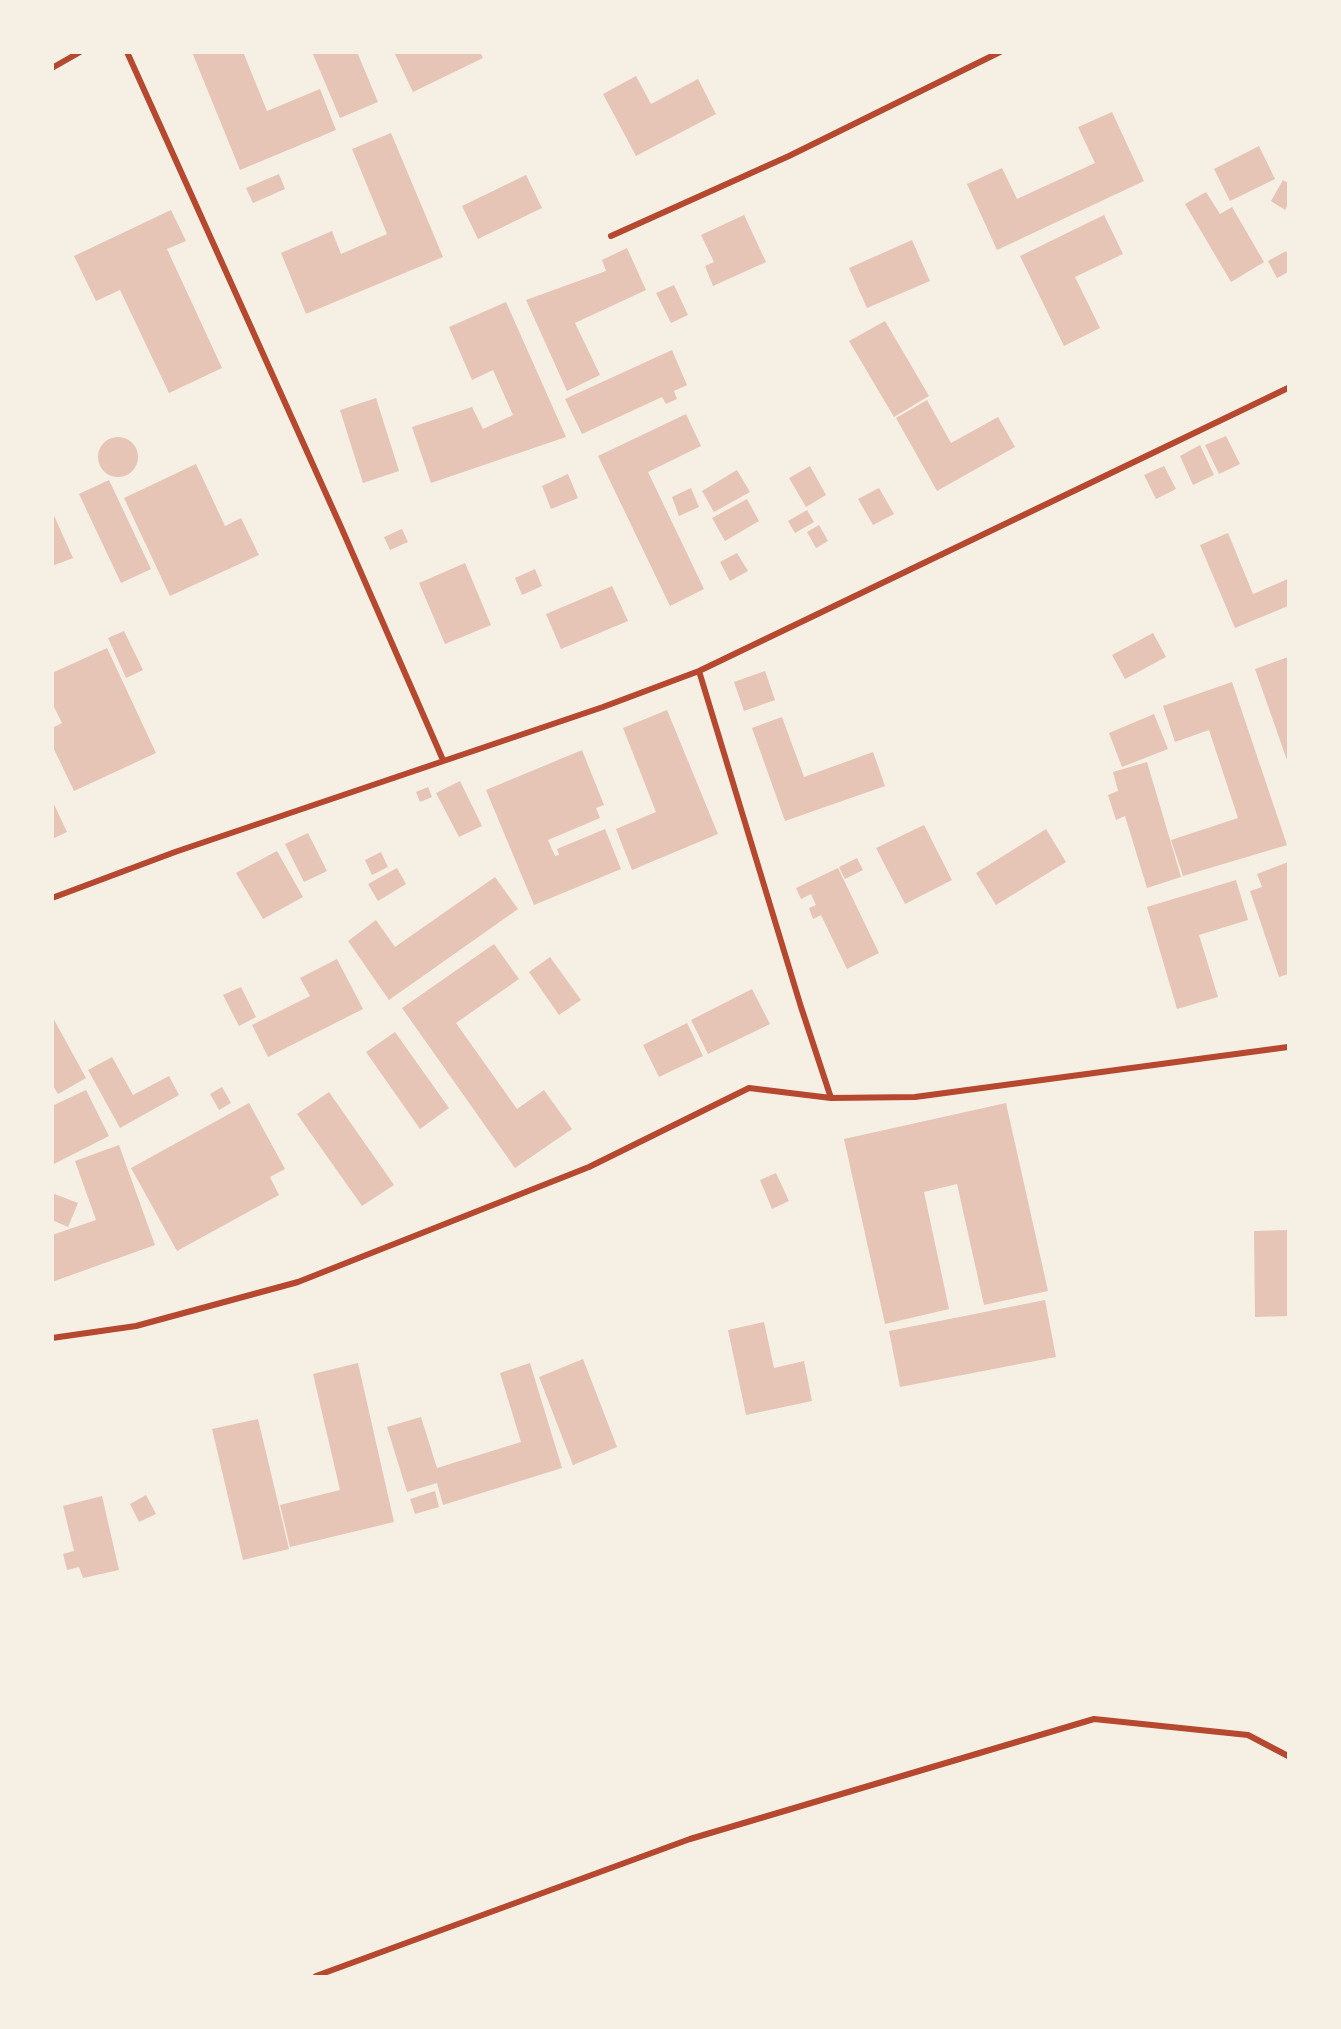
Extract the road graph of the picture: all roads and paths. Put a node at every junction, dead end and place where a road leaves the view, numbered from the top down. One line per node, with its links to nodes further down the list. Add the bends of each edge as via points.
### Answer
1 (80, 52): 4 (street)
2 (126, 52): 8 (street)
3 (1000, 52): 5 (street, via 789,156)
4 (52, 68)
5 (611, 236)
6 (1288, 388): 7 (street)
7 (699, 671): 8 (street); 11 (street)
8 (443, 760): 9 (street)
9 (52, 898)
10 (1288, 1047): 11 (street, via 915,1097)
11 (831, 1098): 12 (street, via 749,1088 589,1167 298,1282 136,1326)
12 (52, 1338)
13 (1288, 1756): 14 (street, via 1248,1735 1094,1719 690,1839)
14 (316, 1977)

